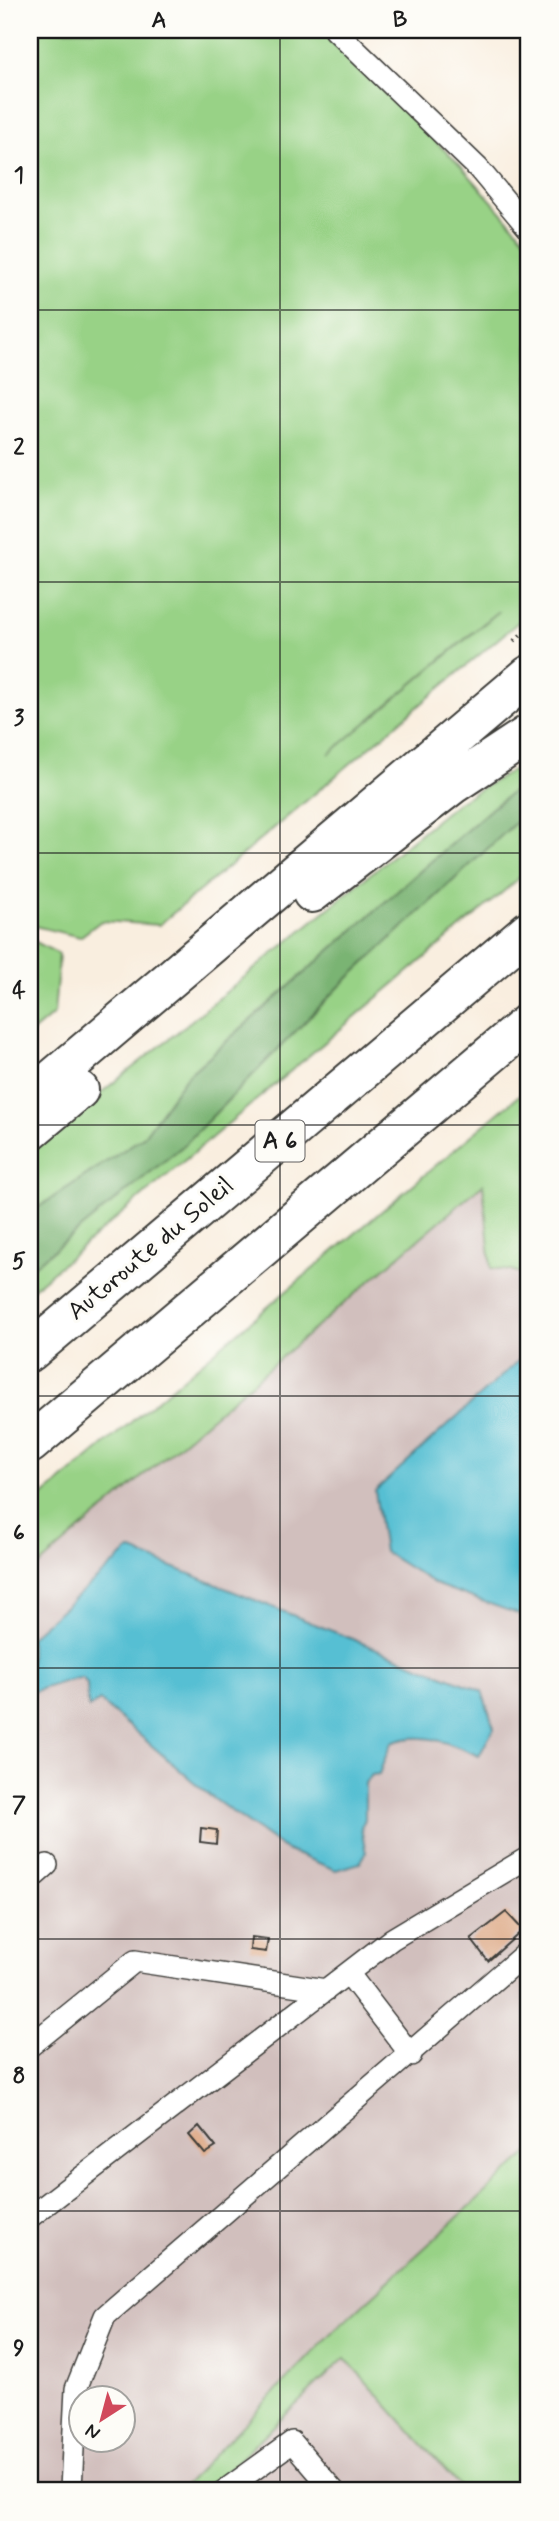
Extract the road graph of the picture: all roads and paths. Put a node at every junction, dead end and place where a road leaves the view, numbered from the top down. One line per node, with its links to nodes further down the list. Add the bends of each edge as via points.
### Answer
1 (335, 30): 2 (lane, via 478,167)
2 (529, 229)
3 (529, 675): 7 (main road)
4 (529, 734): 8 (main road, via 452,785 332,876)
5 (529, 930): 9 (main road, Autoroute du Soleil / A 6)
6 (529, 1022): 10 (main road, A 6)
7 (30, 1098)
8 (30, 1131)
9 (30, 1352)
10 (30, 1444)
11 (529, 1857): 15 (lane, via 392,1939)
12 (47, 1866): 13 (lane)
13 (30, 1880)
14 (529, 1950): 18 (lane)
15 (348, 1973): 16 (lane); 18 (lane)
16 (326, 1990): 17 (lane, via 135,1961); 19 (lane)
17 (30, 2046)
18 (411, 2055): 20 (lane, via 105,2316 76,2389)
19 (30, 2217)
20 (68, 2491)
21 (224, 2491): 22 (lane, via 292,2442)
22 (334, 2491)

